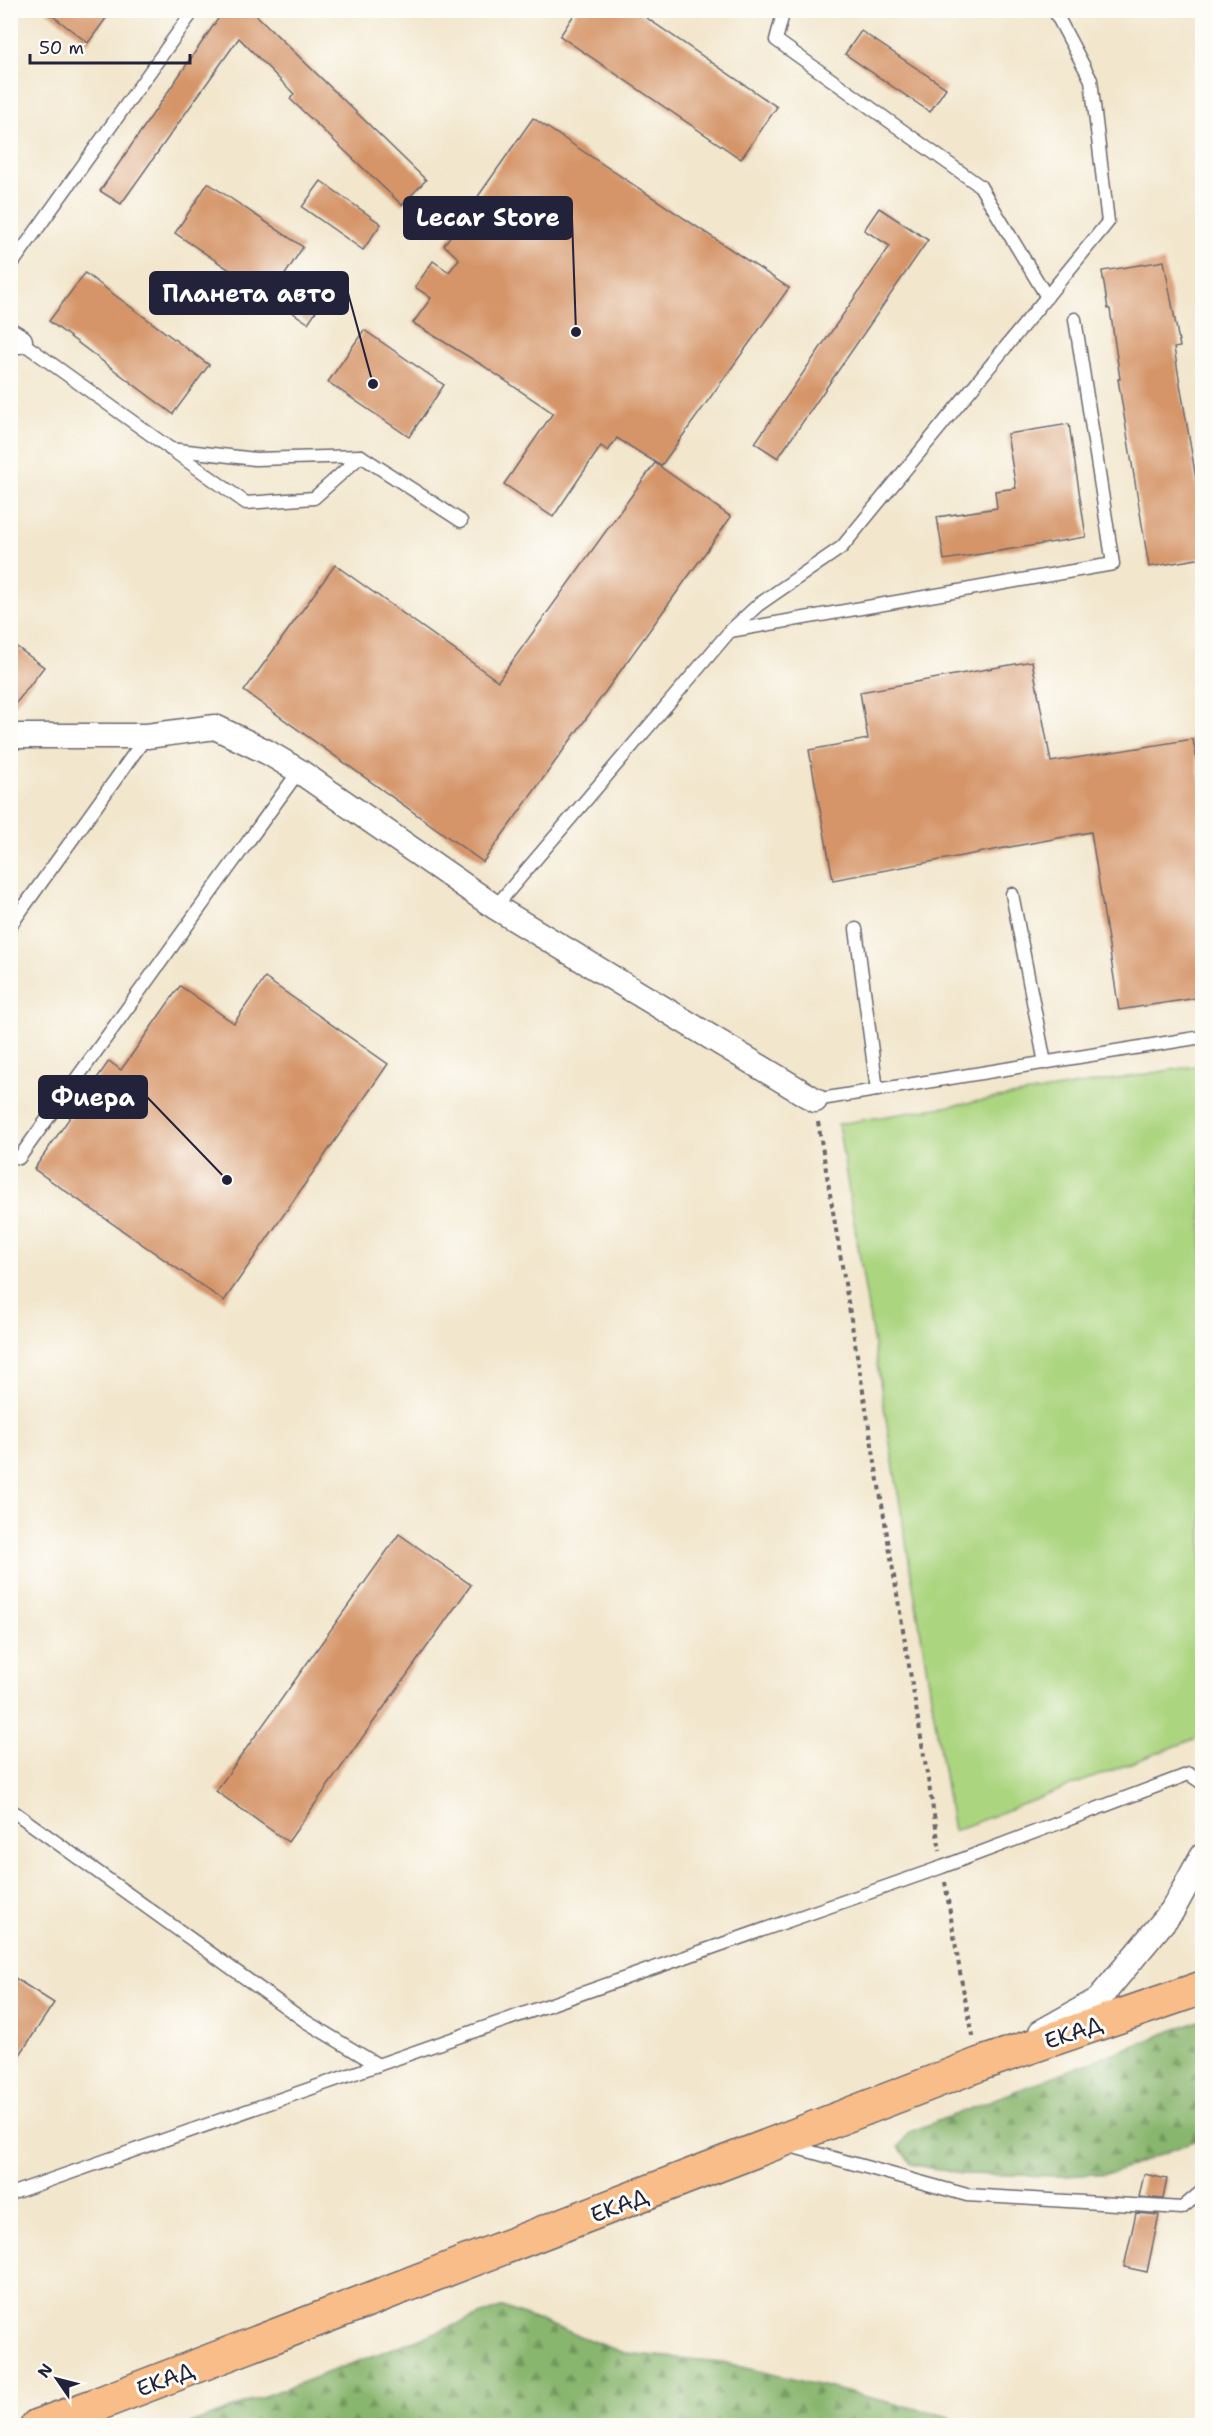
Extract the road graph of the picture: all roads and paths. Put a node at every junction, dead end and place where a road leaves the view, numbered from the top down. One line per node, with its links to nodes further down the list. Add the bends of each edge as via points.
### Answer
1 (194, 10): 4 (lane)
2 (784, 10): 5 (lane, via 776,40 981,186)
3 (1054, 10): 5 (lane, via 1091,80 1108,222)
4 (10, 267)
5 (1047, 297): 11 (lane, via 842,547 758,605)
6 (1076, 320): 11 (lane, via 1113,564)
7 (15, 338): 8 (lane)
8 (168, 448): 9 (lane, via 255,459); 9 (lane, via 246,503 314,498)
9 (361, 456): 10 (lane)
10 (461, 521)
11 (730, 631): 16 (lane)
12 (10, 736): 13 (street)
13 (147, 736): 14 (street, via 215,727); 17 (lane)
14 (299, 771): 16 (street); 23 (lane)
15 (1012, 894): 20 (lane)
16 (495, 908): 22 (street)
17 (10, 926)
18 (856, 929): 21 (lane)
19 (1203, 1037): 20 (lane)
20 (1045, 1063): 21 (lane)
21 (877, 1090): 22 (lane)
22 (815, 1100): 27 (path)
23 (19, 1158)
24 (1203, 1782): 27 (lane, via 1189,1774)
25 (10, 1809): 30 (lane, via 305,2021)
26 (1203, 1856): 29 (street, via 1172,1911 1098,2000)
27 (942, 1867): 29 (path, via 962,1984); 30 (lane)
28 (1203, 1988): 29 (highway, ЕКАД)
29 (989, 2061): 31 (highway, ЕКАД)
30 (378, 2066): 33 (lane)
31 (780, 2143): 32 (lane, via 968,2195 1182,2208); 34 (highway, ЕКАД)
32 (1203, 2191)
33 (10, 2194)
34 (37, 2426)

